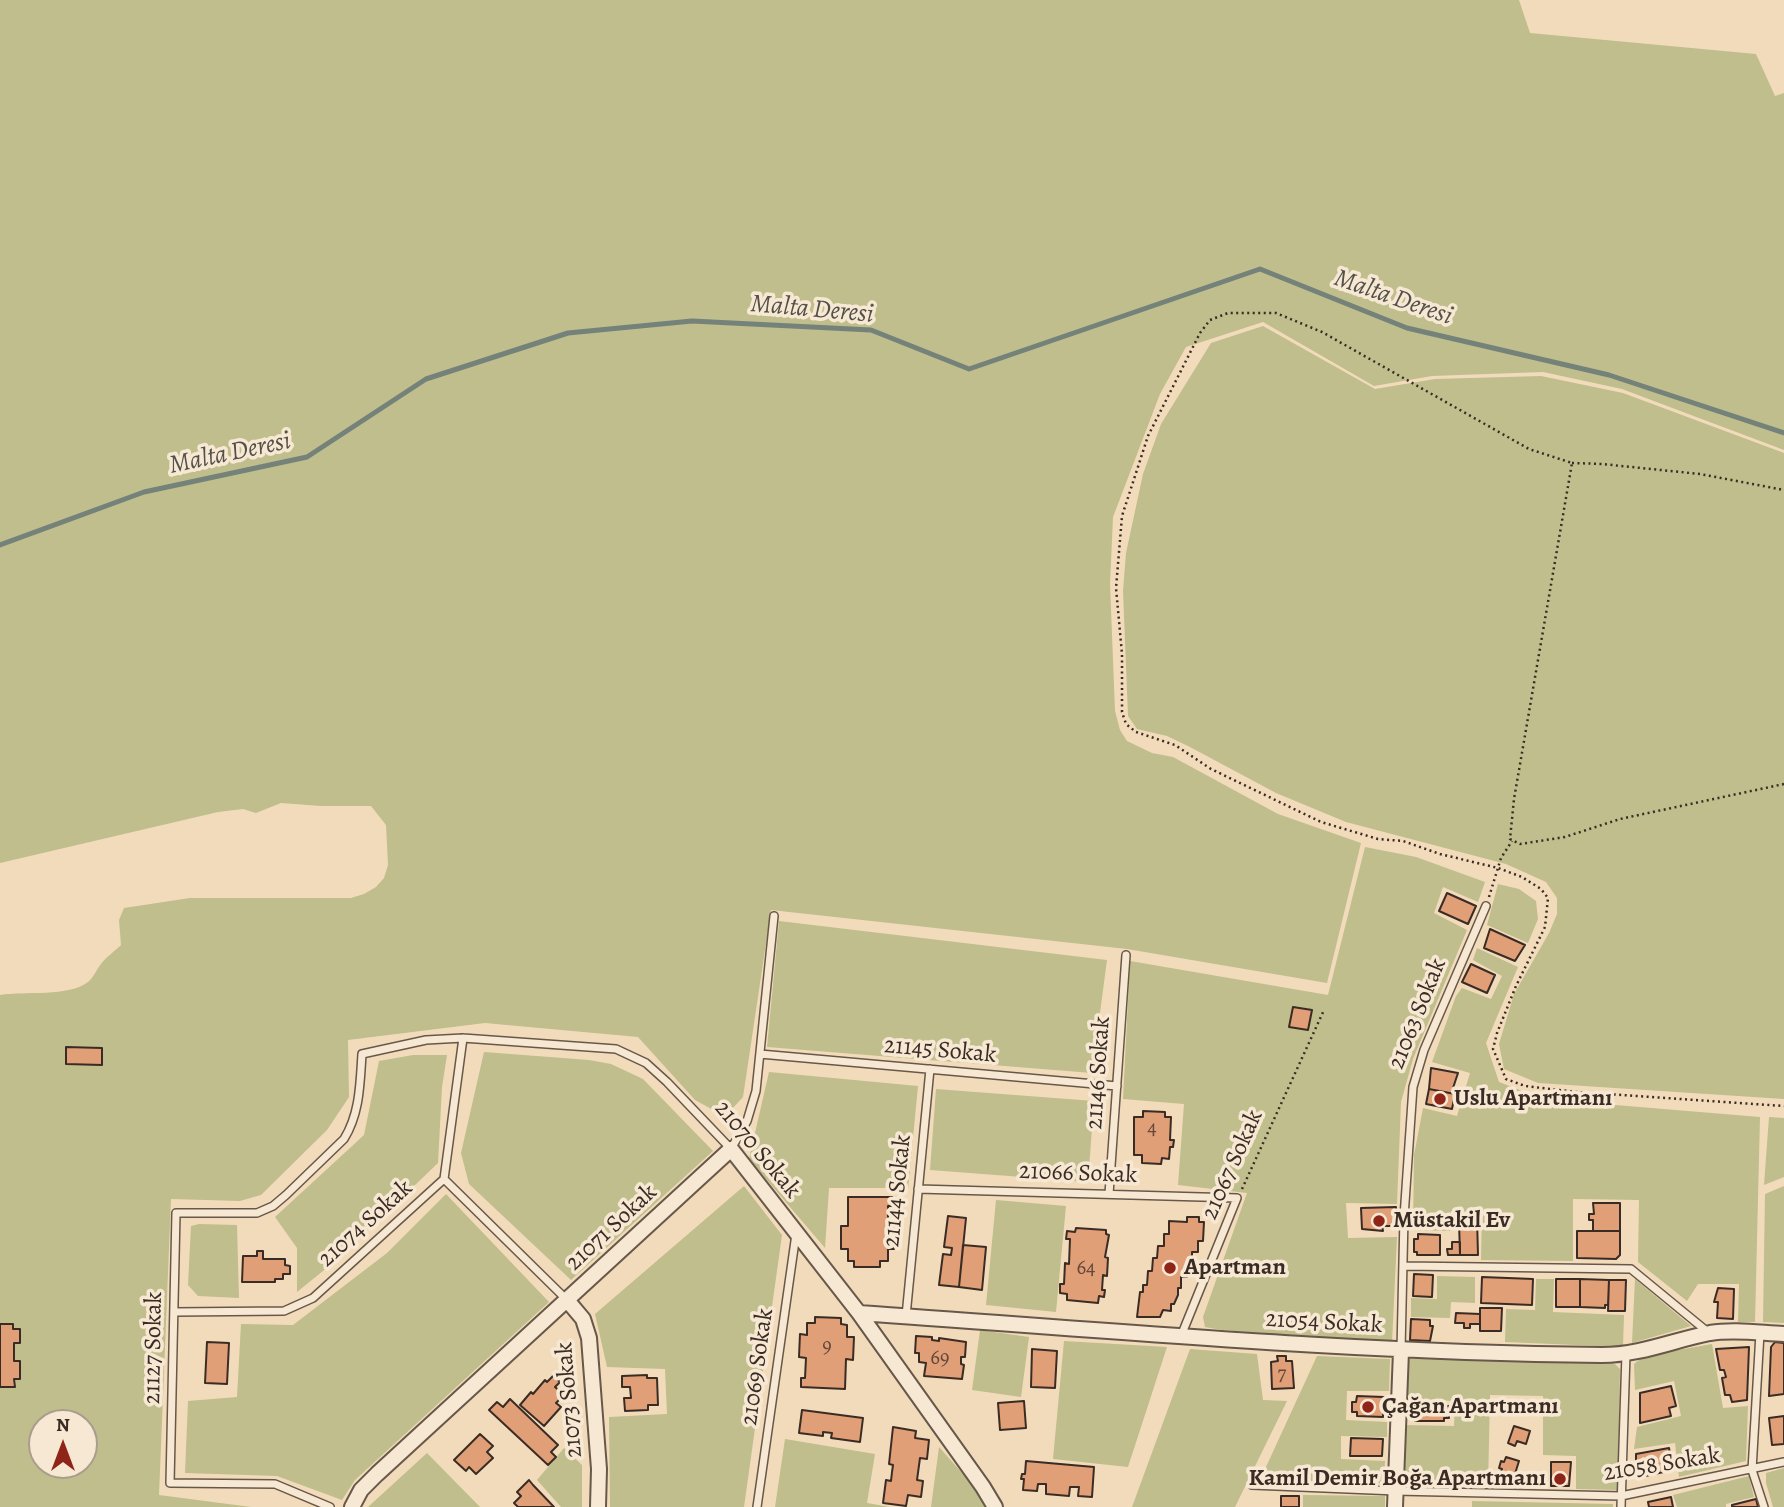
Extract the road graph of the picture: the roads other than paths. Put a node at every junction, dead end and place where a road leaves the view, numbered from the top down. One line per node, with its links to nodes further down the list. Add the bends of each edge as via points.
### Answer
1 (1486, 906): 15 (lane, 21063 Sokak, via 1415,1079)
2 (774, 916): 5 (lane, 21071 Sokak)
3 (1126, 955): 7 (lane, 21146 Sokak)
4 (463, 1038): 8 (lane, 21070 Sokak, via 616,1049 646,1063); 9 (lane, 21074 Sokak); 13 (lane, 21070 Sokak, via 426,1040 362,1055 359,1098 344,1139 273,1206 257,1213)
5 (760, 1055): 6 (lane, 21145 Sokak); 8 (lane, 21071 Sokak, via 747,1121)
6 (930, 1069): 7 (lane, 21145 Sokak); 10 (lane, 21144 Sokak)
7 (1117, 1086): 11 (lane, 21146 Sokak)
8 (731, 1149): 14 (street, 21070 Sokak); 16 (street, 21071 Sokak)
9 (444, 1179): 16 (lane, 21073 Sokak); 17 (lane, 21074 Sokak, via 300,1306 284,1311)
10 (918, 1189): 11 (lane, 21066 Sokak); 19 (lane, 21144 Sokak)
11 (1109, 1194): 12 (lane, 21066 Sokak)
12 (1237, 1198): 23 (lane, 21067 Sokak)
13 (176, 1213): 17 (lane, 21127 Sokak)
14 (796, 1233): 18 (street, 21070 Sokak); 34 (lane, 21069 Sokak)
15 (1404, 1266): 20 (lane, via 1631,1269); 24 (lane, 21063 Sokak)
16 (567, 1300): 32 (street, 21071 Sokak, via 377,1474); 33 (street, 21073 Sokak, via 583,1319 589,1339)
17 (175, 1312): 31 (lane, 21127 Sokak, via 170,1483 275,1484)
18 (859, 1313): 19 (street, 21054 Sokak); 35 (street, 21070 Sokak)
19 (906, 1316): 23 (street, 21054 Sokak)
20 (1709, 1333): 21 (street, 21054 Sokak); 25 (street, 21054 Sokak)
21 (1760, 1333): 22 (street, 21054 Sokak); 27 (lane)
22 (1784, 1334)
23 (1181, 1336): 24 (street, 21054 Sokak)
24 (1401, 1351): 25 (street, 21054 Sokak); 29 (street, 21063 Sokak)
25 (1626, 1354): 30 (lane)
26 (1784, 1462): 27 (lane, 21058 Sokak)
27 (1752, 1469): 30 (lane, 21058 Sokak); 38 (lane)
28 (1252, 1485): 29 (lane, 21058 Sokak)
29 (1396, 1492): 30 (lane, 21058 Sokak); 36 (street, 21063 Sokak)
30 (1621, 1496): 37 (lane)
31 (330, 1507)
32 (352, 1507)
33 (598, 1507)
34 (757, 1507)
35 (995, 1507)
36 (1395, 1507)
37 (1621, 1507)
38 (1764, 1507)

